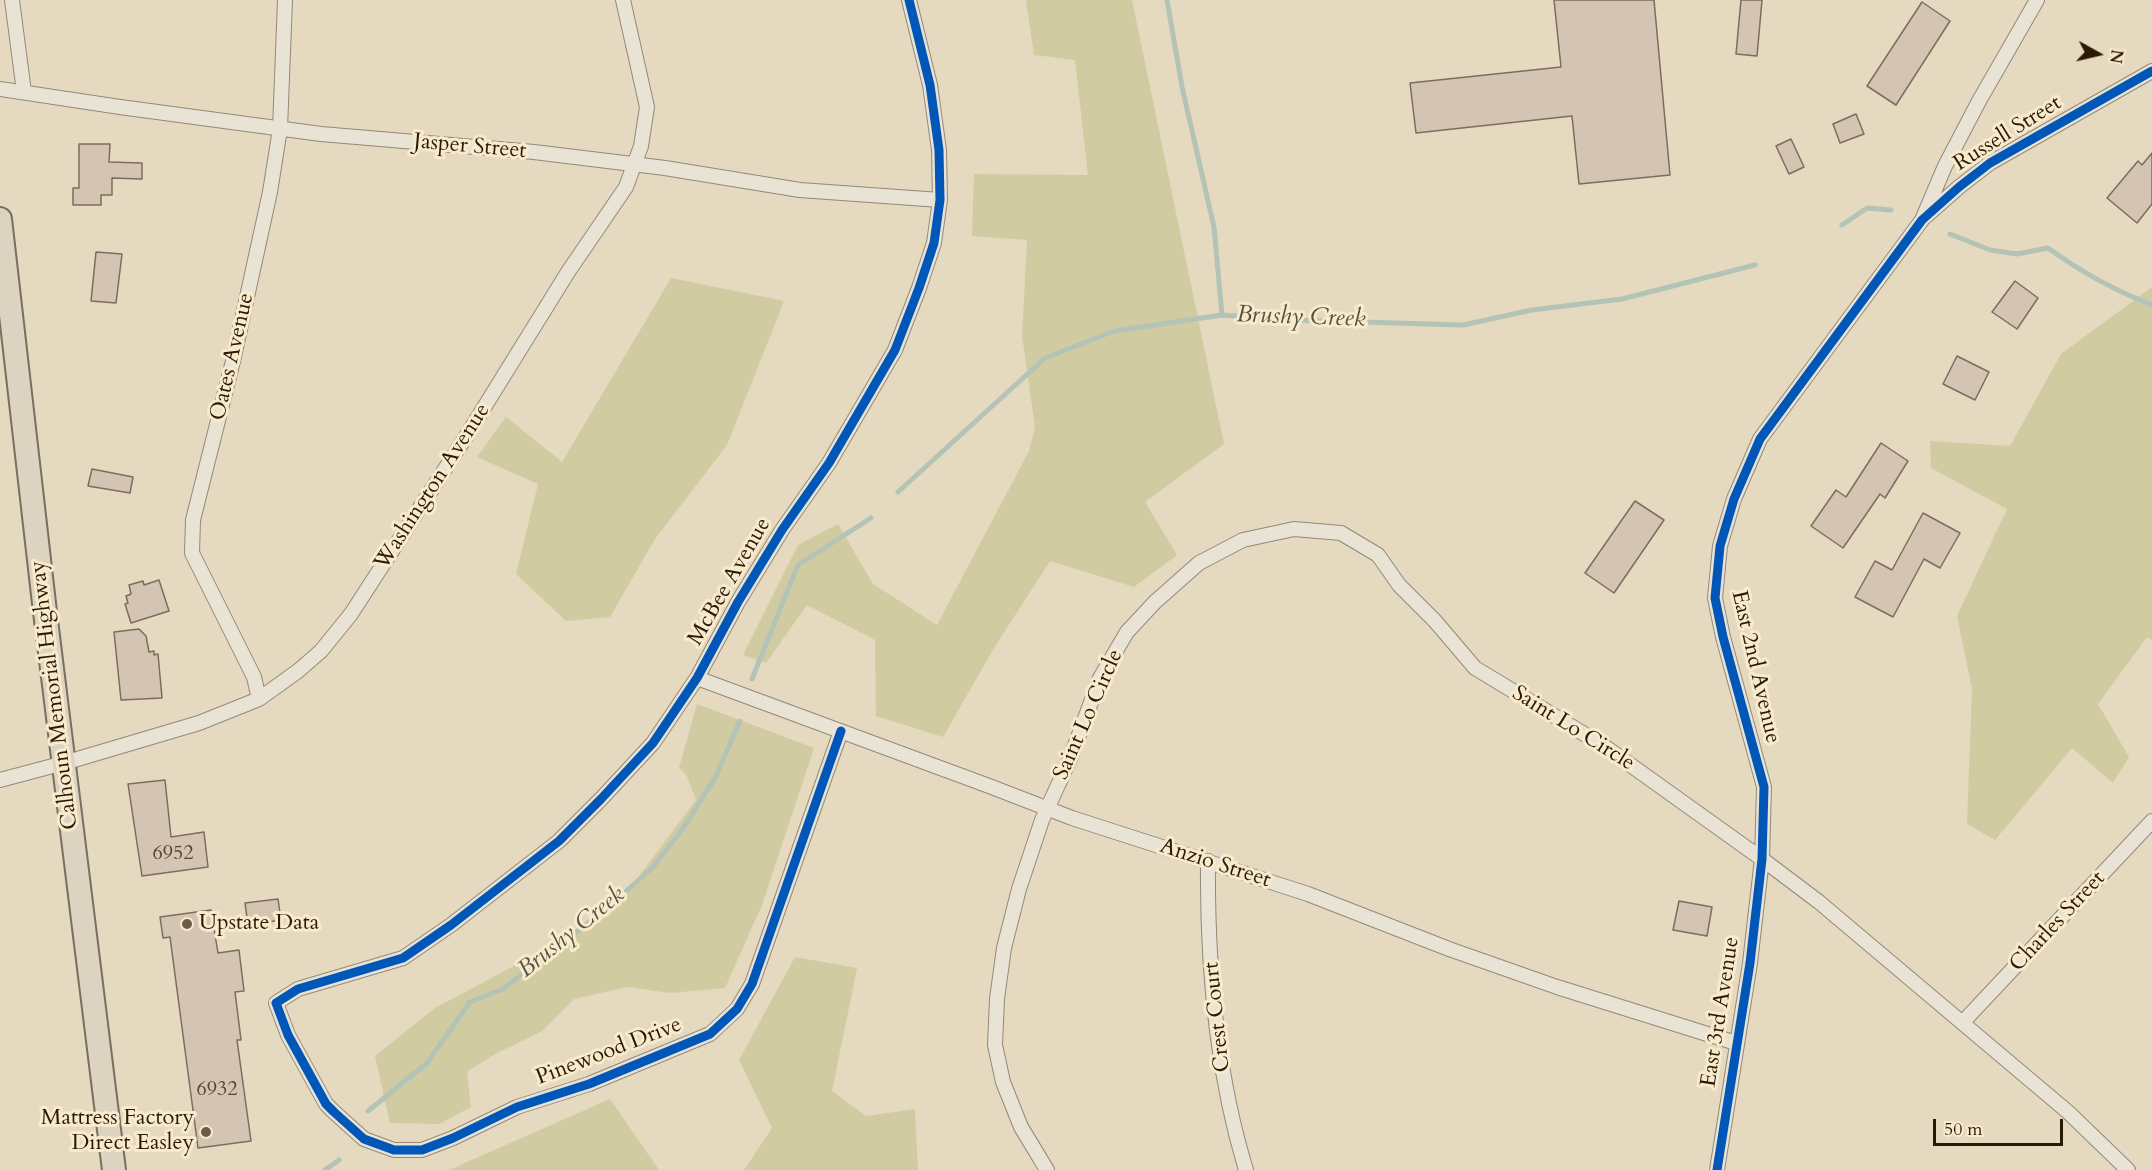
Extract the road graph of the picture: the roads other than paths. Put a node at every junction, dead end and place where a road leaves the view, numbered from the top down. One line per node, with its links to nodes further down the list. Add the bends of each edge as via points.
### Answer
1 (12, 0): 8 (street)
2 (285, 0): 9 (street, Oates Avenue)
3 (623, 0): 10 (street, Washington Avenue, via 647,107)
4 (909, 0): 11 (street, McBee Avenue, via 930,85 939,150)
5 (2037, 0): 13 (street, East 2nd Avenue, via 1945,166)
6 (2152, 71): 13 (street, Russell Street, via 1990,163)
7 (0, 89): 8 (street, Jasper Street)
8 (24, 92): 9 (street, Jasper Street)
9 (280, 129): 10 (street, Jasper Street); 15 (street, Oates Avenue, via 246,304 193,520 192,553 254,677)
10 (634, 165): 11 (street, Jasper Street, via 800,190); 15 (street, Washington Avenue, via 626,188 568,272 351,614 321,651)
11 (940, 200): 14 (street, McBee Avenue, via 934,243 895,350 829,464 738,602)
12 (0, 219): 17 (highway, Calhoun Memorial Highway)
13 (1922, 220): 21 (street, East 2nd Avenue, via 1760,439 1734,499 1720,546 1715,598 1764,787)
14 (697, 678): 16 (street, Anzio Street); 23 (street, McBee Avenue, via 653,743 601,799 559,841 452,925 402,958 298,988)
15 (259, 699): 17 (street, Washington Avenue, via 199,723)
16 (841, 731): 19 (street, Anzio Street); 23 (street, Pinewood Drive, via 752,984 737,1009 710,1034 589,1084 518,1107 422,1150 394,1150 364,1139 326,1104 288,1035)
17 (64, 763): 18 (street, Washington Avenue); 26 (highway, Calhoun Memorial Highway)
18 (0, 780)
19 (1047, 808): 21 (street, Saint Lo Circle, via 1100,678 1127,632 1199,563 1243,540 1294,529 1341,533 1378,555 1399,585 1475,668 1604,746); 22 (street, Anzio Street); 27 (street, Saint Lo Circle, via 1004,948 995,1045 1003,1082 1021,1127)
20 (2152, 821): 24 (street, Charles Street)
21 (1762, 859): 24 (street); 25 (street, East 3rd Avenue)
22 (1208, 861): 25 (street, Anzio Street, via 1557,987); 28 (street, Crest Court, via 1208,919 1225,1085)
23 (276, 1003)
24 (1963, 1022): 30 (street, via 2068,1112)
25 (1736, 1044): 29 (street, East 3rd Avenue)
26 (114, 1170)
27 (1047, 1170)
28 (1246, 1170)
29 (1717, 1170)
30 (2128, 1170)

